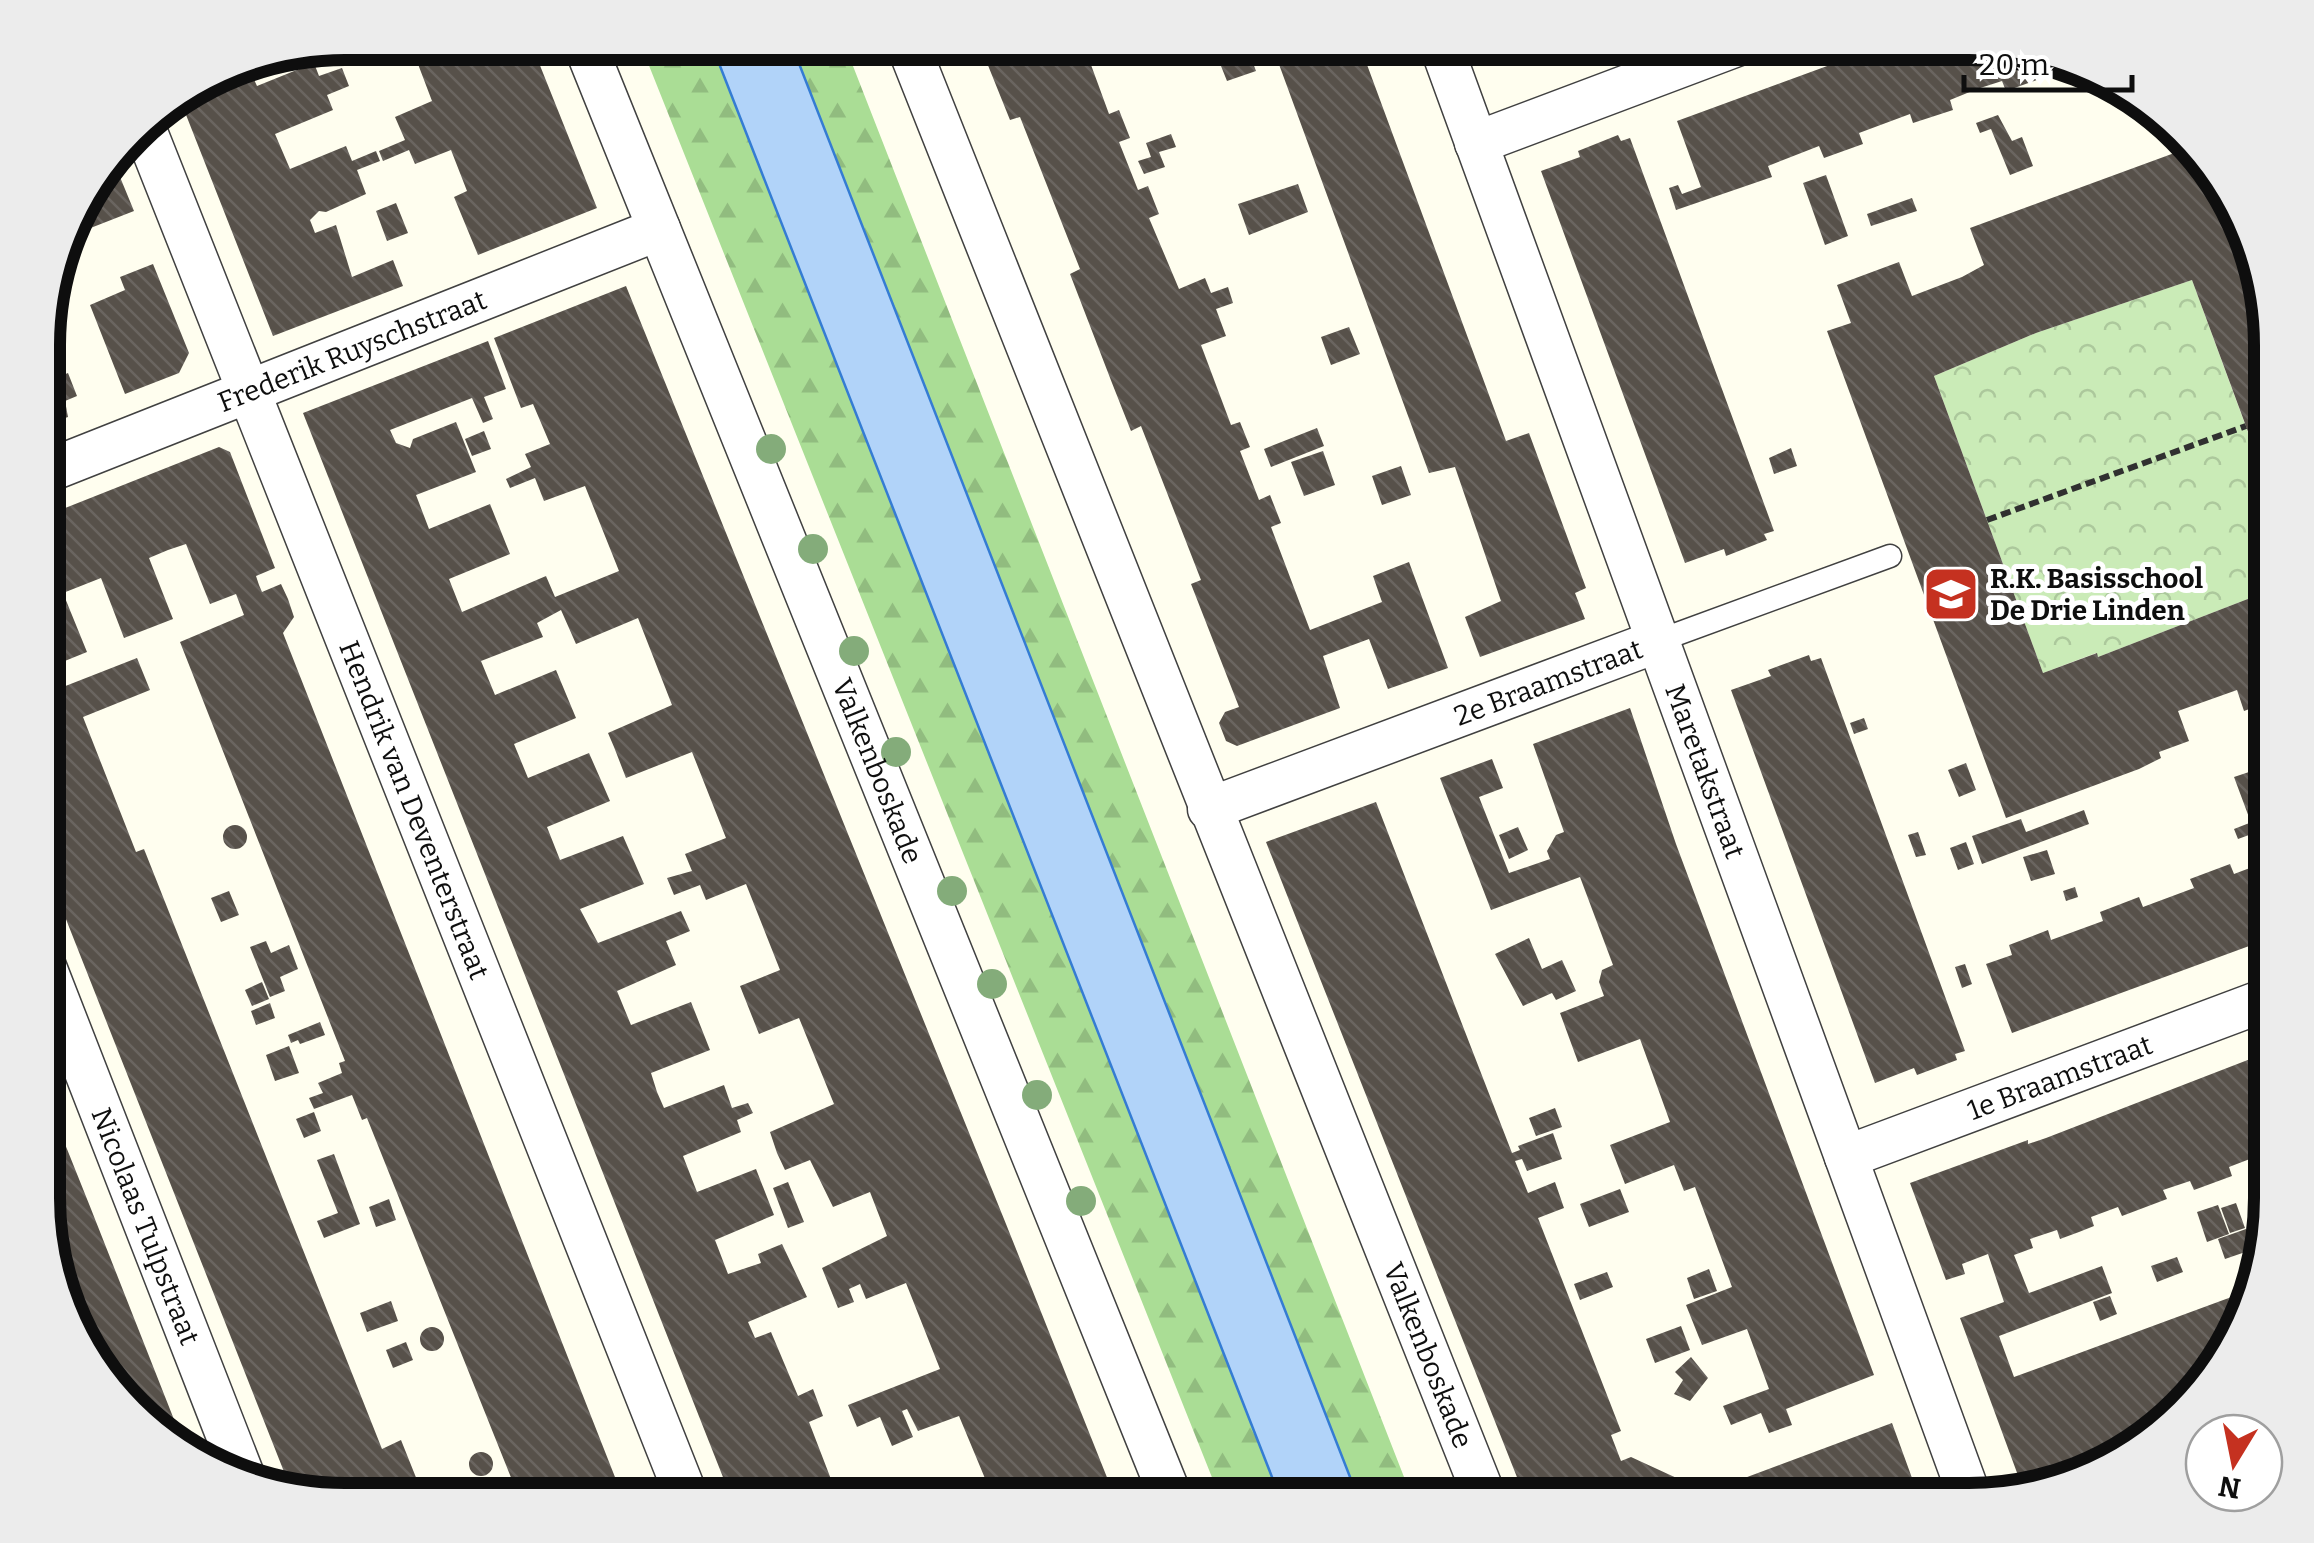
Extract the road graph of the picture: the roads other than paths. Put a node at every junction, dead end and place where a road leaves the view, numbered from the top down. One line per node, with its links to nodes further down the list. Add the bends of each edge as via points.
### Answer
1 (591, 60): 7 (street, Valkenboskade)
2 (914, 60): 12 (street, Valkenboskade)
3 (1446, 60): 6 (street, Maretakstraat)
4 (1695, 60): 6 (street)
5 (149, 139): 8 (street, Hendrik van Deventerstraat)
6 (1476, 143): 11 (street, Maretakstraat)
7 (658, 229): 8 (street, Frederik Ruyschstraat); 20 (street, Valkenboskade)
8 (249, 390): 9 (street, Frederik Ruyschstraat); 19 (street, Hendrik van Deventerstraat)
9 (60, 466)
10 (1890, 556): 11 (lane, 2e Braamstraat)
11 (1658, 640): 12 (street, 2e Braamstraat); 15 (street, Maretakstraat)
12 (1208, 809): 17 (street, Valkenboskade)
13 (2253, 1005): 15 (street, 1e Braamstraat)
14 (60, 1006): 16 (street, Nicolaas Tulpstraat)
15 (1846, 1157): 18 (street, Maretakstraat)
16 (237, 1461)
17 (1479, 1482)
18 (1965, 1482)
19 (681, 1483)
20 (1165, 1483)

